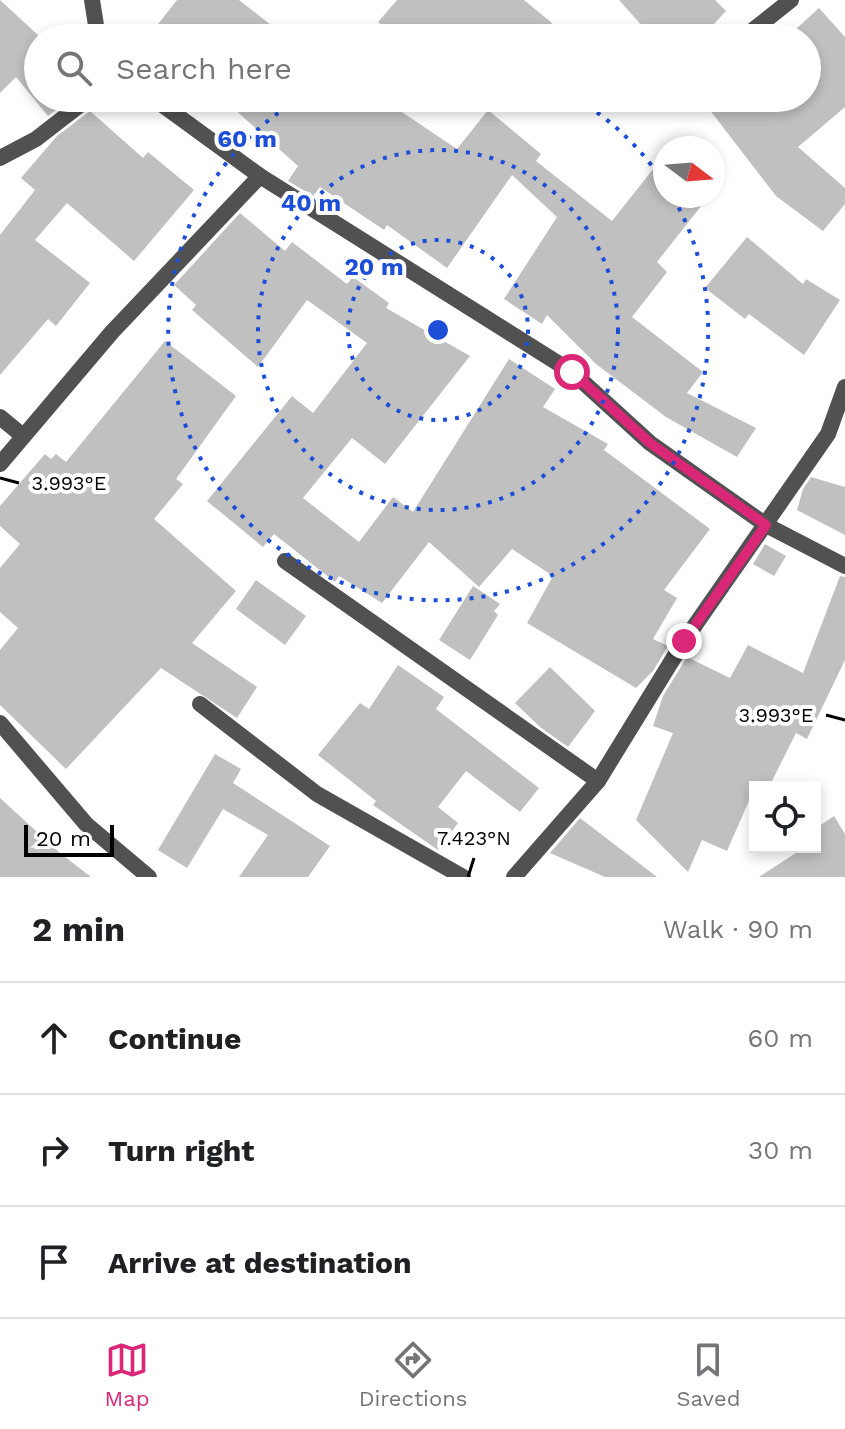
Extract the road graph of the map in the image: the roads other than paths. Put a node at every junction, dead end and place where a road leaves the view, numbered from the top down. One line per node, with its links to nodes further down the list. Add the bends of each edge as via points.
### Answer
1 (92, 0): 3 (street)
2 (791, 0): 4 (street)
3 (96, 24)
4 (761, 24)
5 (71, 112): 7 (street)
6 (172, 112): 8 (street)
7 (0, 158)
8 (260, 176): 11 (street, via 112,332); 13 (street, via 572,372 650,443)
9 (845, 387): 13 (street, via 828,434)
10 (0, 417): 11 (street)
11 (23, 436): 12 (street)
12 (0, 464)
13 (766, 525): 15 (street); 18 (street, via 684,641)
14 (285, 561): 18 (street)
15 (845, 566)
16 (200, 704): 20 (street, via 317,794)
17 (0, 723): 19 (street, via 86,824)
18 (598, 781): 21 (street)
19 (149, 877)
20 (463, 877)
21 (514, 877)

